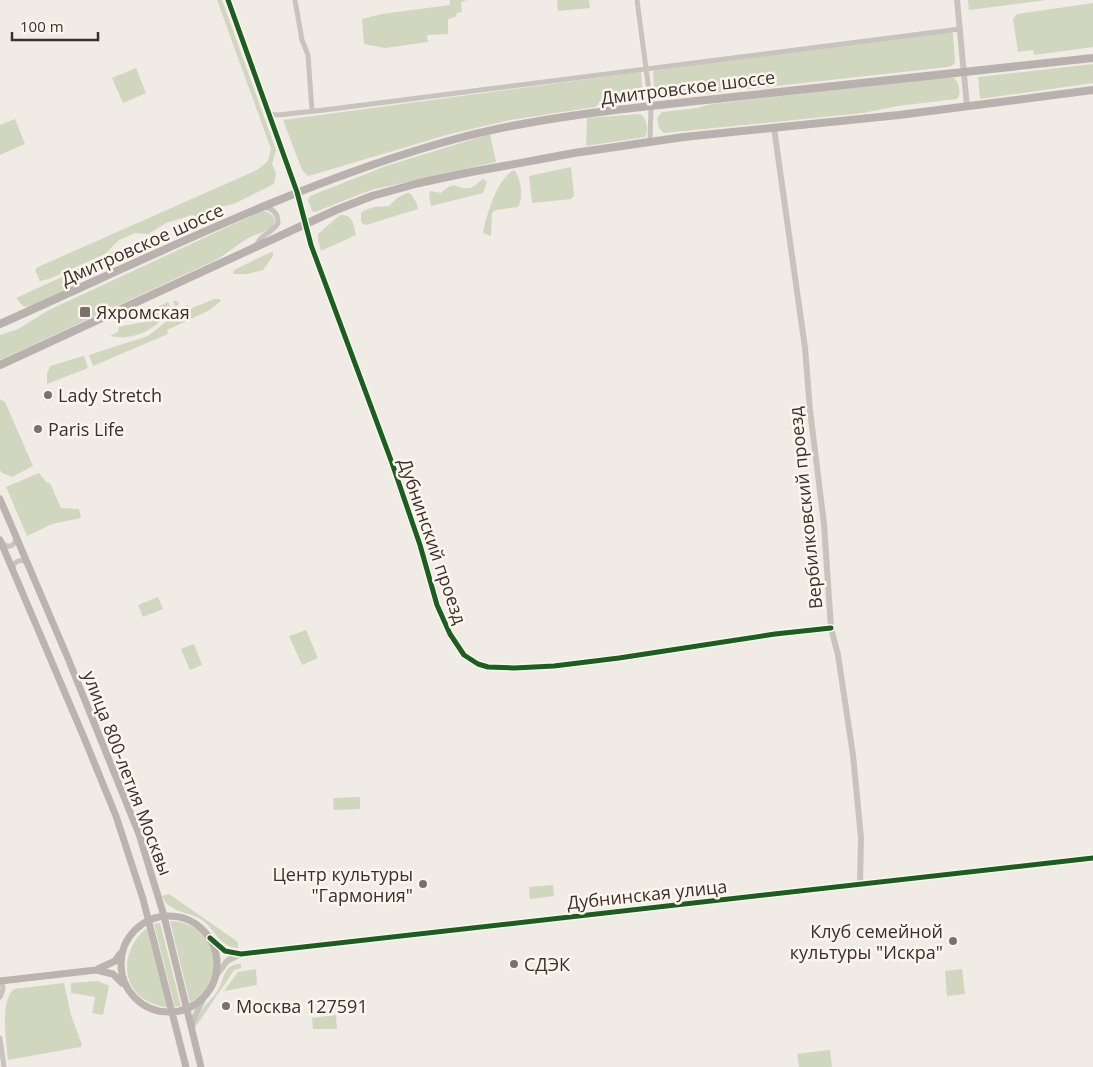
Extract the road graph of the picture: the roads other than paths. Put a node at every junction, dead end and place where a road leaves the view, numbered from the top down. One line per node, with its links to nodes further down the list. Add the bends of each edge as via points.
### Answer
1 (228, 0): 13 (street)
2 (295, 0): 12 (street, via 308,55)
3 (638, 0): 7 (street)
4 (957, 0): 5 (street)
5 (960, 29): 7 (street, Дмитровское шоссе); 8 (street)
6 (1093, 58): 8 (main road, Дмитровское шоссе)
7 (646, 68): 10 (street); 12 (street, Дмитровское шоссе)
8 (964, 71): 10 (main road, Дмитровское шоссе); 11 (street)
9 (1093, 90): 11 (main road)
10 (651, 106): 15 (street); 16 (main road, Дмитровское шоссе, via 548,119 460,138)
11 (967, 106): 14 (main road)
12 (312, 111): 13 (street, Дмитровское шоссе)
13 (269, 114): 16 (street)
14 (774, 128): 15 (main road); 27 (street, Вербилковский проезд, via 806,353)
15 (650, 141): 18 (main road, via 419,183 351,203)
16 (297, 192): 17 (main road, Дмитровское шоссе); 18 (street)
17 (260, 208): 19 (street, via 272,209 278,223 262,236); 20 (main road, Дмитровское шоссе)
18 (305, 224): 19 (main road); 27 (street, Дубнинский проезд, via 392,463 437,605 458,649 470,660 501,668 554,666)
19 (255, 247): 21 (main road)
20 (0, 324)
21 (0, 365)
22 (0, 499): 23 (main road, улица 800-летия Москвы)
23 (16, 537): 24 (street, via 11,546); 25 (main road, улица 800-летия Москвы)
24 (1, 542): 26 (main road, улица 800-летия Москвы)
25 (27, 563): 26 (street, via 18,561); 30 (main road, улица 800-летия Москвы, via 139,834)
26 (13, 570): 31 (main road, улица 800-летия Москвы, via 116,816)
27 (831, 628): 29 (street, Вербилковский проезд, via 836,639 853,755 861,838)
28 (1093, 858): 29 (street, Дубнинская улица)
29 (860, 884): 34 (street, Дубнинская улица)
30 (164, 916): 31 (main road); 32 (main road, via 178,916 190,921); 41 (main road, улица 800-летия Москвы)
31 (148, 920): 33 (main road, via 130,934); 42 (main road, улица 800-летия Москвы)
32 (210, 938): 34 (street, Дубнинская улица, via 225,951); 36 (main road, via 216,957)
33 (122, 949): 35 (main road, via 115,961); 38 (main road, via 121,972)
34 (241, 954): 36 (street, via 227,961)
35 (96, 970): 37 (main road); 38 (main road, via 113,974)
36 (216, 976): 40 (main road)
37 (1, 981): 39 (street)
38 (126, 987): 42 (main road, via 147,1008)
39 (0, 997)
40 (203, 999): 41 (main road); 43 (street)
41 (187, 1009): 42 (main road); 43 (main road, улица 800-летия Москвы)
42 (173, 1013): 46 (main road, улица 800-летия Москвы)
43 (192, 1028): 47 (main road, улица 800-летия Москвы)
44 (0, 1038): 45 (street)
45 (4, 1067)
46 (186, 1067)
47 (201, 1067)

